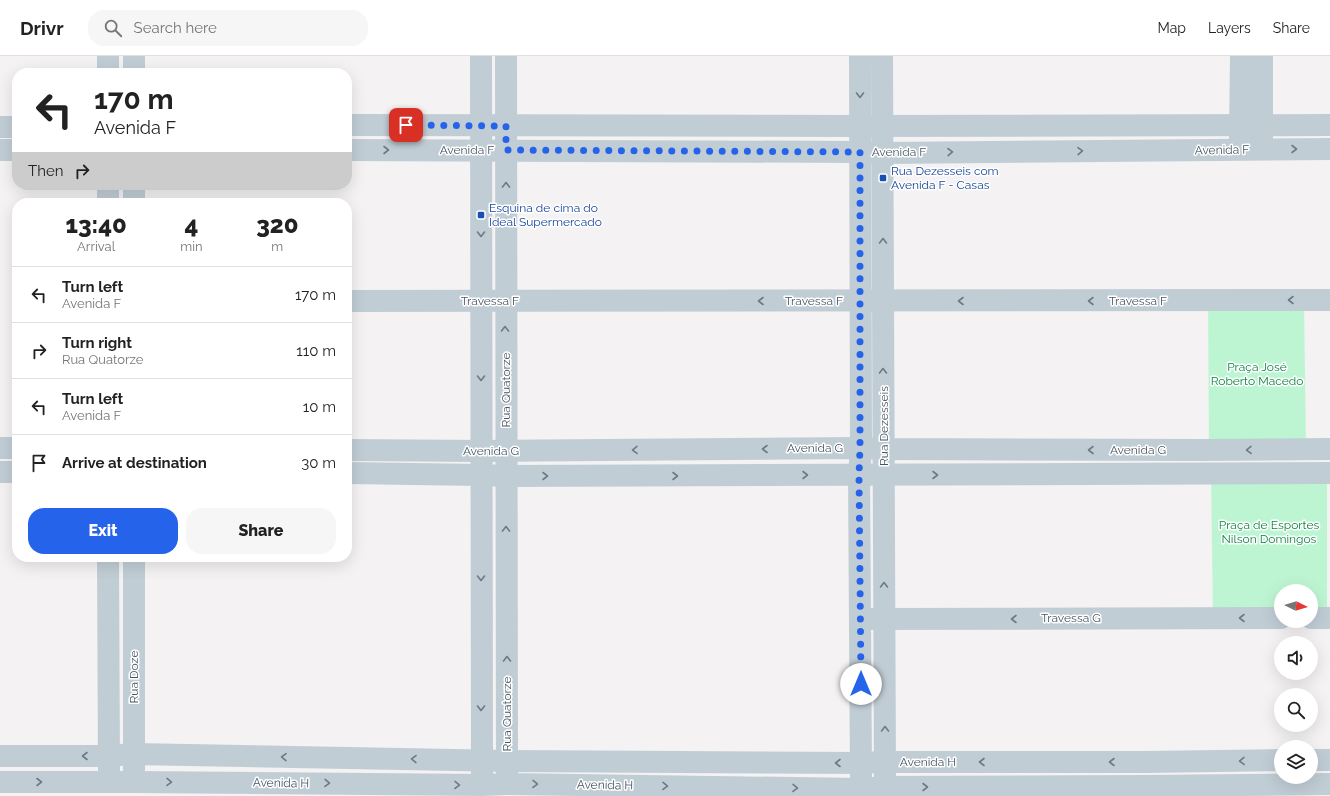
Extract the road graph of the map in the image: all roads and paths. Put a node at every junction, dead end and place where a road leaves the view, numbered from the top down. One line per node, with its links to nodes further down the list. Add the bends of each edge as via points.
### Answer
1 (108, 56): 9 (street)
2 (134, 56): 10 (street)
3 (481, 56): 12 (street, Rua Quatorze)
4 (506, 56): 16 (street, Rua Quatorze)
5 (860, 56): 17 (street, Rua Dezesseis, one-way to 17)
6 (882, 56): 18 (street, Rua Dezesseis)
7 (1241, 56): 13 (street)
8 (1262, 56): 14 (street)
9 (108, 68)
10 (134, 68)
11 (352, 125): 12 (street, Avenida F)
12 (481, 125): 16 (street, Avenida F); 27 (street, Rua Quatorze)
13 (1240, 125): 14 (street, Avenida F); 18 (street, Avenida F); 21 (street)
14 (1262, 125): 15 (street, Avenida F); 22 (street)
15 (1330, 125)
16 (506, 126): 17 (street, Avenida F); 28 (street, Rua Quatorze)
17 (860, 126): 18 (street, Avenida F); 29 (street, Rua Dezesseis)
18 (882, 126): 30 (street, Rua Dezesseis)
19 (0, 127): 20 (street)
20 (12, 127)
21 (1240, 149): 22 (street, Avenida F); 30 (street, Avenida F, one-way to 21)
22 (1262, 149): 23 (street, Avenida F, one-way to 23)
23 (1330, 149)
24 (0, 150): 25 (street)
25 (12, 150)
26 (352, 150): 27 (street, Avenida F, one-way to 27)
27 (481, 150): 28 (street, Avenida F); 33 (street, Rua Quatorze, one-way to 33)
28 (506, 150): 29 (street, Avenida F); 34 (street, Rua Quatorze, one-way to 28)
29 (860, 152): 30 (street, Avenida F); 35 (street, Rua Dezesseis)
30 (882, 153): 36 (street, Rua Dezesseis, one-way to 30)
31 (1330, 300): 36 (street, Travessa F, one-way to 36)
32 (352, 301): 33 (street, Travessa F)
33 (481, 301): 34 (street, Travessa F); 45 (street, Rua Quatorze, one-way to 45)
34 (505, 301): 35 (street, Travessa F, one-way to 34); 46 (street, Rua Quatorze, one-way to 34)
35 (860, 301): 36 (street, Travessa F); 39 (street, Rua Dezesseis)
36 (883, 301): 41 (street, Rua Dezesseis, one-way to 36)
37 (0, 448): 38 (street)
38 (12, 448)
39 (860, 448): 40 (street, Avenida G, one-way to 40); 41 (street, Avenida G); 54 (street, Rua Dezesseis)
40 (742, 449): 46 (street, Avenida G, one-way to 46); 53 (street)
41 (884, 449): 44 (street, Avenida G, one-way to 41); 55 (street, Rua Dezesseis)
42 (1330, 449): 44 (street, Avenida G)
43 (352, 450): 45 (street, Avenida G)
44 (1274, 450): 50 (street)
45 (481, 451): 46 (street, Avenida G); 52 (street, Rua Quatorze)
46 (506, 451): 56 (street, Rua Quatorze)
47 (0, 472): 48 (street)
48 (12, 472)
49 (352, 473): 52 (street, Avenida G)
50 (1274, 473): 51 (street, Avenida G); 55 (street, Avenida G, one-way to 50)
51 (1330, 473)
52 (481, 475): 56 (street, Avenida G); 67 (street, Rua Quatorze, one-way to 67)
53 (744, 475): 54 (street, Avenida G, one-way to 54); 56 (street, Avenida G, one-way to 53)
54 (859, 475): 55 (street, Avenida G); 62 (street, Rua Dezesseis)
55 (884, 475): 63 (street, Rua Dezesseis, one-way to 55)
56 (506, 476): 71 (street, Rua Quatorze, one-way to 56)
57 (108, 562): 66 (street)
58 (134, 562): 64 (street, Rua Doze)
59 (1274, 618): 63 (street, Travessa G, one-way to 63)
60 (1318, 618): 61 (street)
61 (1330, 618)
62 (861, 619): 63 (street, Travessa G); 74 (street, Rua Dezesseis)
63 (885, 619): 72 (street, Rua Dezesseis, one-way to 63)
64 (133, 754): 66 (street, Avenida H); 67 (street, Avenida H, one-way to 64); 78 (street, Rua Doze)
65 (0, 756): 66 (street, Avenida H, one-way to 65)
66 (109, 756): 77 (street)
67 (481, 760): 71 (street, Avenida H); 79 (street, Rua Quatorze)
68 (1274, 760): 73 (street, Avenida H, one-way to 73)
69 (1318, 760): 70 (street)
70 (1330, 760)
71 (507, 761): 74 (street, Avenida H, one-way to 71); 80 (street, Rua Quatorze)
72 (885, 762): 73 (street, Avenida H, one-way to 72); 74 (street, Avenida H); 83 (street, Rua Dezesseis)
73 (1146, 762): 81 (street)
74 (861, 763): 82 (street, Rua Dezesseis)
75 (0, 782): 77 (street, Avenida H, one-way to 77)
76 (1330, 784): 81 (street, Avenida H)
77 (109, 789): 78 (street, Avenida H)
78 (135, 789): 79 (street, Avenida H, one-way to 79)
79 (482, 790): 80 (street, Avenida H)
80 (507, 790): 82 (street, Avenida H, one-way to 82)
81 (1146, 791): 83 (street, Avenida H, one-way to 81)
82 (861, 792): 83 (street, Avenida H)
83 (885, 792)

